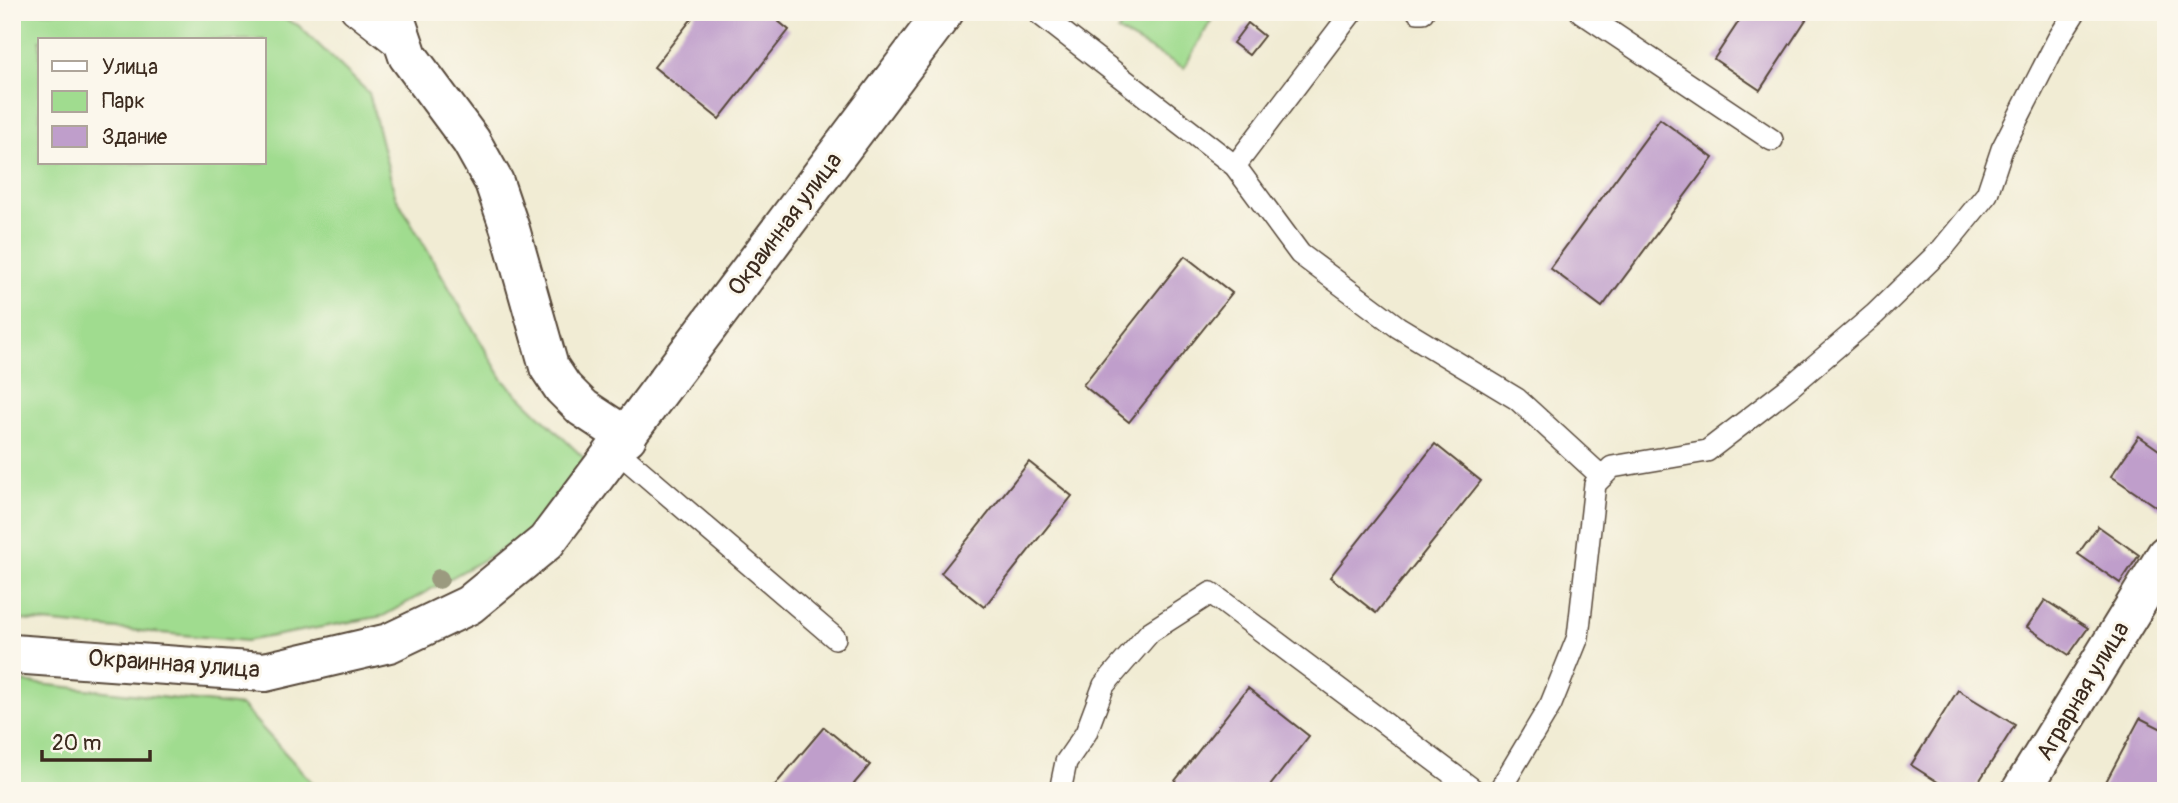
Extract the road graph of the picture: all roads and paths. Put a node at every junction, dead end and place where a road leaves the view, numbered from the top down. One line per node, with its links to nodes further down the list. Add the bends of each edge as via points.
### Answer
1 (352, 12): 8 (lane)
2 (393, 12): 8 (street)
3 (944, 12): 11 (street, Окраинная улица)
4 (1037, 12): 10 (lane)
5 (1352, 12): 10 (lane)
6 (1581, 12): 9 (lane)
7 (2076, 12): 12 (lane, via 2002,149 1987,194 1943,248 1837,346 1707,451 1612,467)
8 (408, 56): 11 (street, via 471,141 494,182 548,367 563,388)
9 (1772, 140)
10 (1235, 166): 12 (lane, via 1300,254 1398,327 1517,399)
11 (622, 443): 14 (lane); 15 (street, Окраинная улица, via 546,542 469,605 390,643 265,672)
12 (1602, 477): 18 (lane, via 1595,484 1578,637 1551,704)
13 (2166, 555): 19 (street, Аграрная улица)
14 (835, 638)
15 (12, 654)
16 (1060, 791): 17 (lane, via 1066,762 1086,733 1104,685 1150,632 1212,593)
17 (1475, 791)
18 (1499, 791)
19 (2021, 791)

